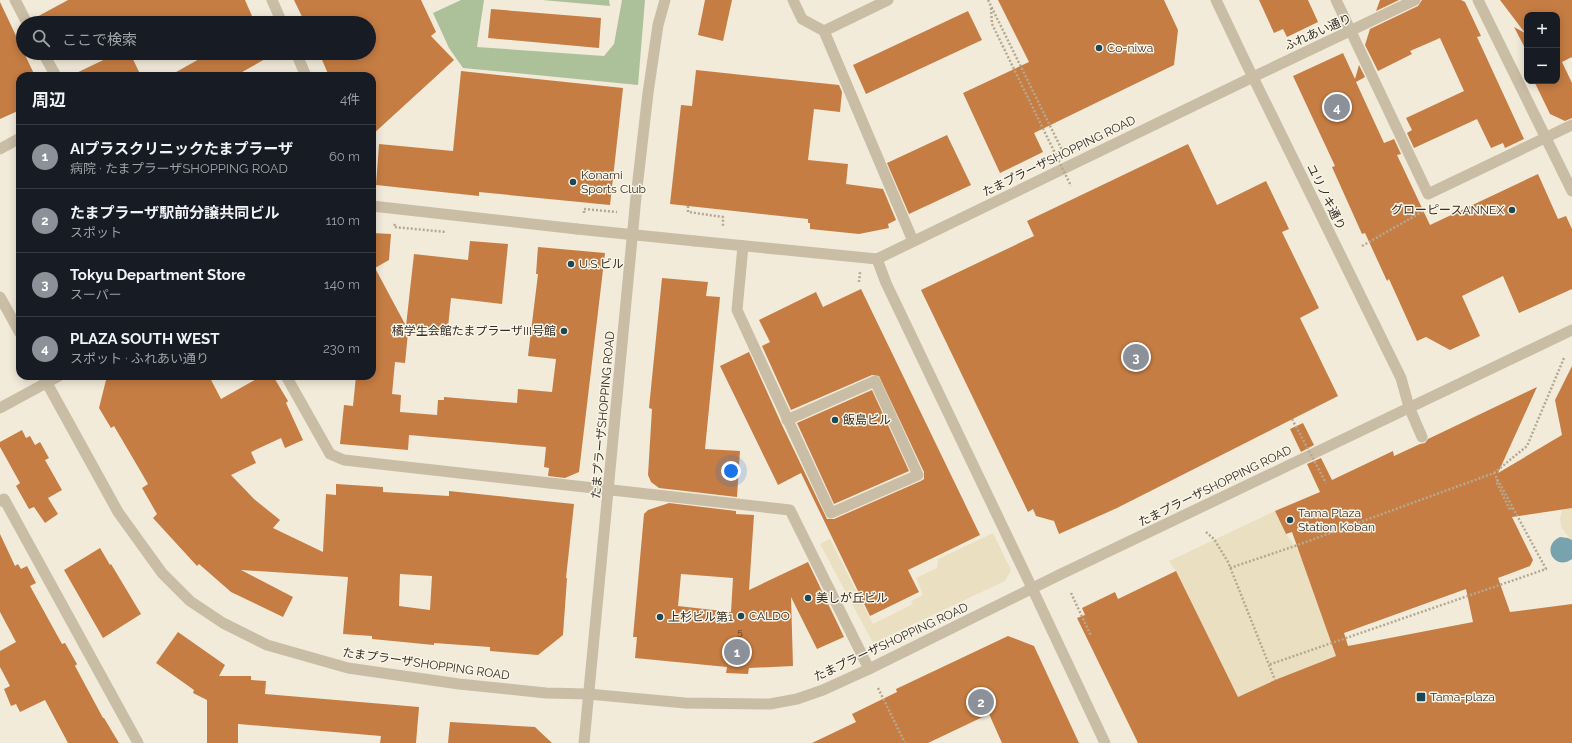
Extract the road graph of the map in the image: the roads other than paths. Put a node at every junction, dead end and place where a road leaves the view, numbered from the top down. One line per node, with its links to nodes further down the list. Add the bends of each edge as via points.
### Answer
1 (15, 0): 10 (street)
2 (272, 0): 11 (street)
3 (665, 0): 37 (street, たまプラーザSHOPPING ROAD, via 658,24 636,197)
4 (793, 0): 12 (street, via 802,20)
5 (888, 0): 12 (street)
6 (1216, 0): 18 (street, ユリノキ通り)
7 (1336, 0): 13 (street)
8 (1415, 0): 13 (street, ふれあい通り)
9 (1478, 0): 20 (street)
10 (24, 16)
11 (279, 16)
12 (824, 31): 25 (street)
13 (1351, 32): 18 (street, ふれあい通り); 20 (street, via 1428,194)
14 (47, 60): 16 (street)
15 (299, 60): 17 (street)
16 (54, 72)
17 (304, 72)
18 (1253, 77): 25 (street, たまプラーザSHOPPING ROAD); 33 (street, ユリノキ通り, via 1401,378)
19 (1572, 125): 20 (street)
20 (1547, 138): 23 (street)
21 (16, 140): 22 (street)
22 (0, 149)
23 (1572, 191)
24 (376, 206): 26 (street, bridge)
25 (913, 241): 27 (street, たまプラーザSHOPPING ROAD)
26 (743, 246): 27 (street); 35 (street, via 737,310)
27 (877, 259): 39 (street)
28 (0, 297): 29 (street)
29 (16, 326)
30 (1572, 330): 33 (street, たまプラーザSHOPPING ROAD)
31 (45, 380): 34 (street); 41 (street, たまプラーザSHOPPING ROAD, via 133,535 162,573 190,601 223,623 267,645 348,668 459,684 546,693)
32 (288, 380): 37 (street, via 330,454 344,460)
33 (1410, 407): 36 (street, ユリノキ通り); 39 (street, たまプラーザSHOPPING ROAD)
34 (0, 408)
35 (788, 420): 35 (street, via 831,513 918,475 875,381)
36 (1422, 437)
37 (609, 489): 40 (street, via 790,510); 41 (street, たまプラーザSHOPPING ROAD)
38 (0, 501): 42 (street, via 4,499)
39 (1032, 588): 40 (street, たまプラーザSHOPPING ROAD); 44 (street)
40 (869, 669): 41 (street, たまプラーザSHOPPING ROAD, via 823,690 797,699 770,704 685,703)
41 (588, 694): 43 (street)
42 (138, 743)
43 (584, 743)
44 (1105, 743)

